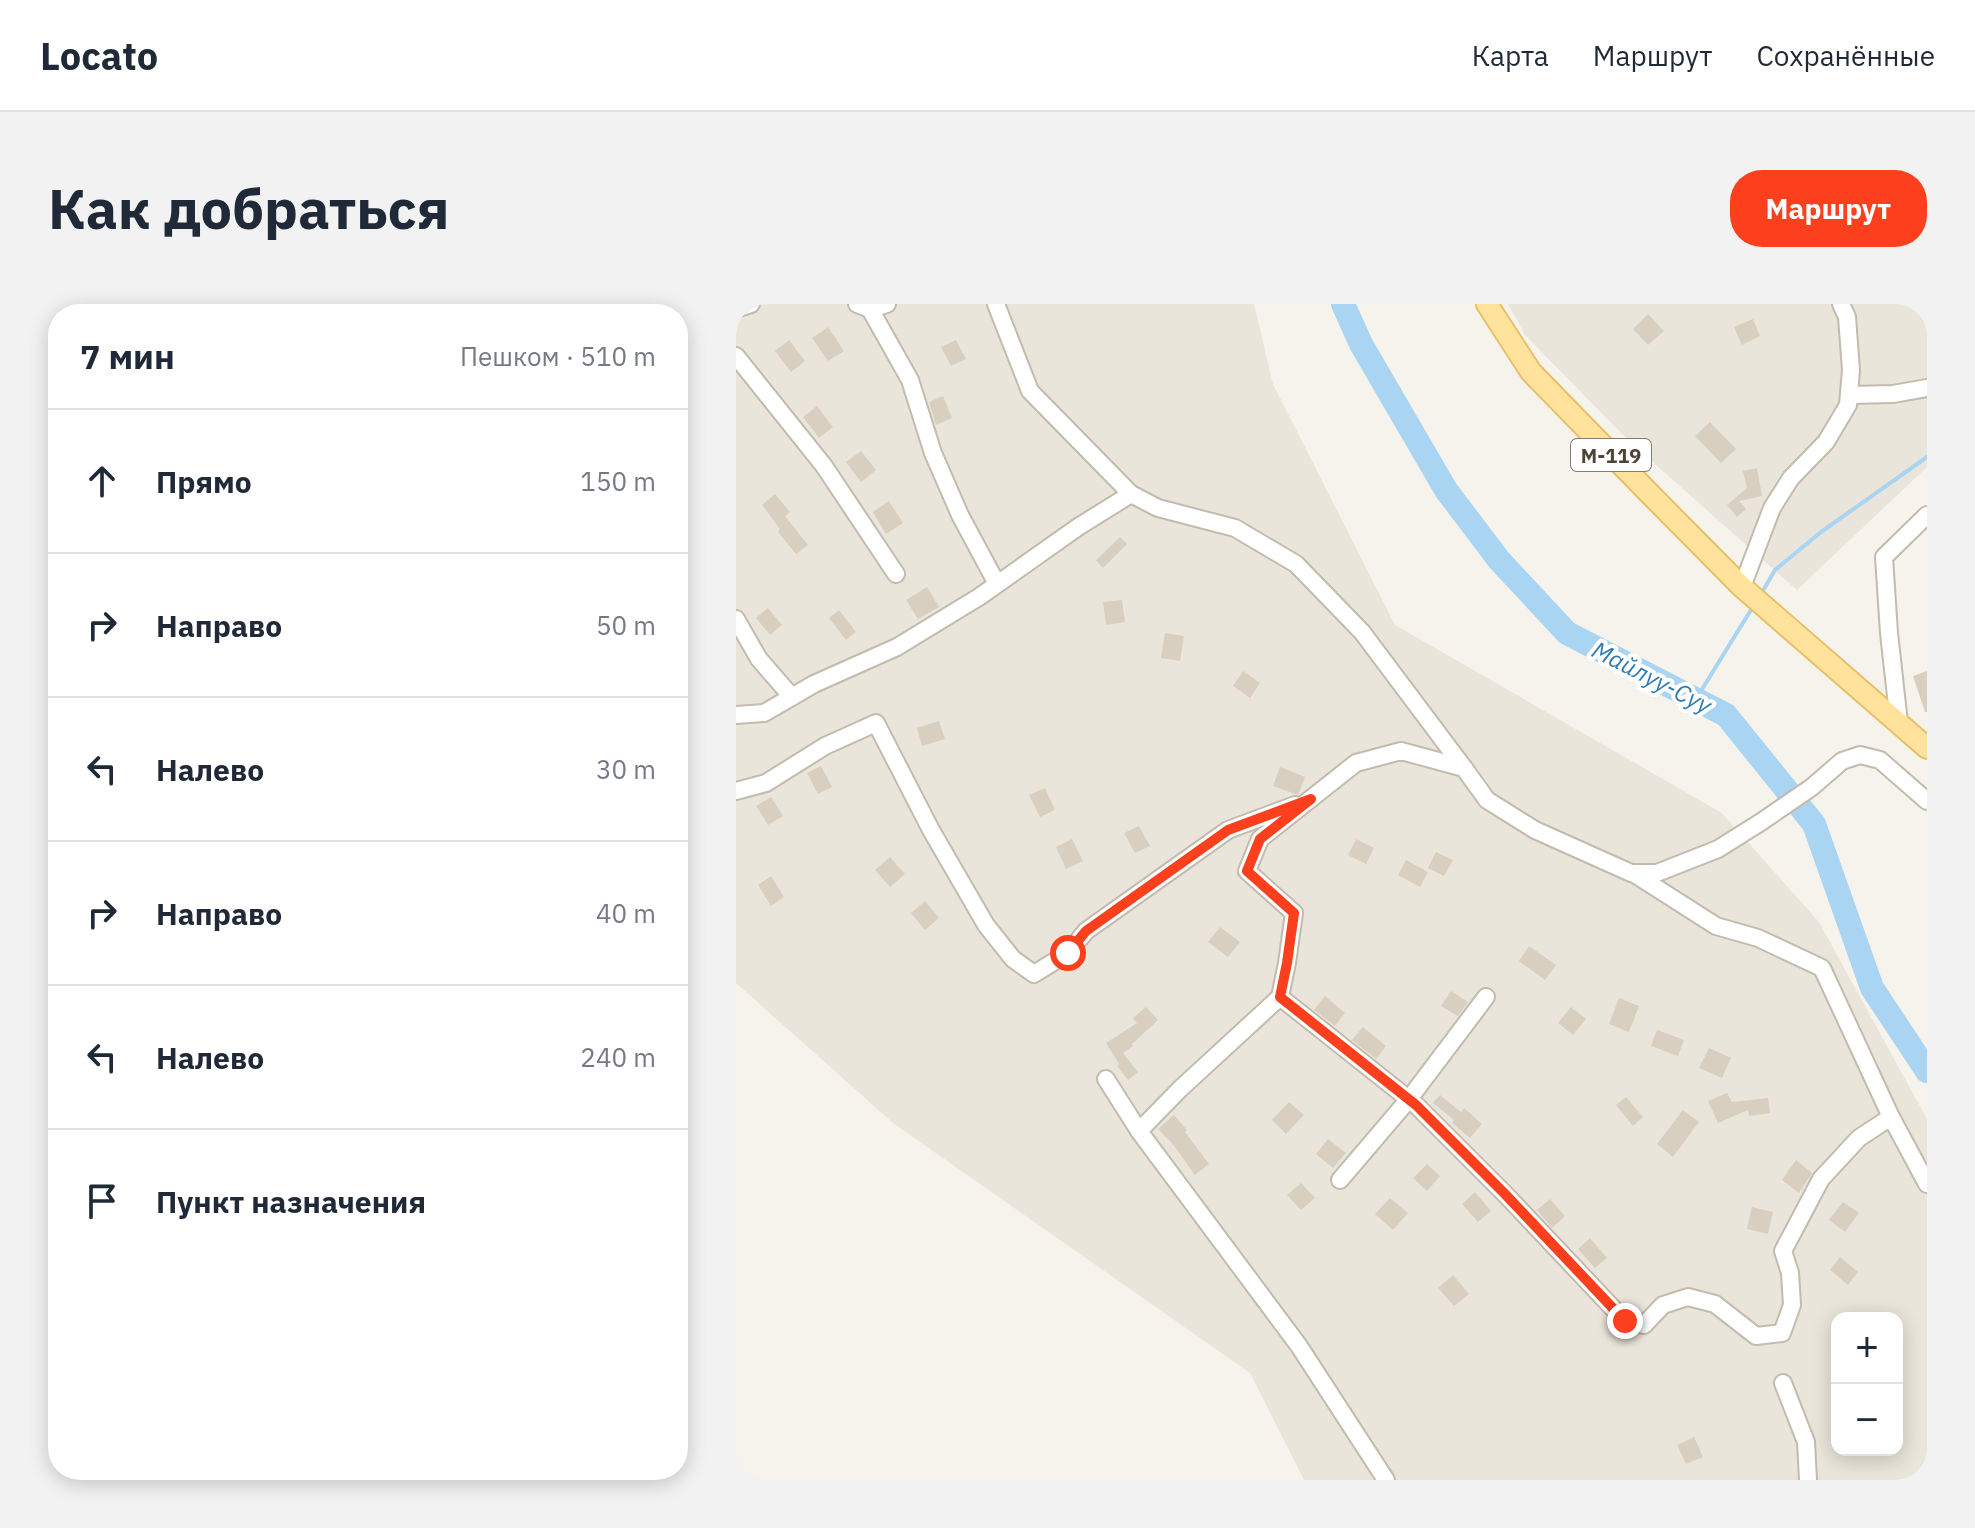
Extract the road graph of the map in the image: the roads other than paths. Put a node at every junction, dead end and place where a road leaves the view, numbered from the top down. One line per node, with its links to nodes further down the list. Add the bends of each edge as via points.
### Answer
1 (751, 304): 7 (street)
2 (887, 304): 6 (street)
3 (996, 304): 11 (street, via 1030,391)
4 (1487, 304): 15 (main road, М-119, via 1531,372)
5 (1841, 304): 10 (street, via 1847,317)
6 (864, 307): 14 (street, via 910,380 933,453)
7 (736, 309)
8 (736, 356): 13 (street, via 824,466)
9 (1927, 388): 10 (street)
10 (1849, 395): 15 (street, via 1826,442 1791,478 1772,508)
11 (1131, 494): 14 (street); 21 (street, via 1158,508 1235,528 1296,564 1362,632)
12 (1927, 515): 19 (street, via 1884,557)
13 (896, 574)
14 (997, 584): 17 (street, via 897,647)
15 (1746, 590): 19 (main road, М-119)
16 (736, 619): 17 (street, via 759,659)
17 (792, 697): 18 (street, via 764,713)
18 (736, 715)
19 (1899, 723): 20 (main road, М-119)
20 (1927, 748)
21 (1464, 768): 23 (street, via 1401,751 1356,763); 25 (street, via 1487,800 1535,830)
22 (736, 791): 23 (street, via 766,783 825,746 876,723 986,925 1013,959 1034,974 1228,830)
23 (1311, 799): 26 (street, via 1260,839 1247,871 1294,913)
24 (1927, 801): 25 (street, via 1880,760 1860,755 1842,761 1718,849 1657,873)
25 (1631, 873): 30 (street, via 1716,926 1758,938 1822,968)
26 (1280, 997): 29 (street); 31 (street)
27 (1486, 997): 29 (street)
28 (1106, 1079): 31 (street)
29 (1409, 1099): 30 (street, via 1625,1321 1644,1325 1663,1305 1688,1297 1715,1304 1756,1336 1782,1333 1792,1305 1783,1251 1821,1179 1859,1138); 32 (street)
30 (1891, 1117): 33 (street)
31 (1139, 1131): 35 (street, via 1299,1346)
32 (1340, 1180)
33 (1927, 1184)
34 (1783, 1383): 36 (street, via 1806,1442)
35 (1386, 1480)
36 (1808, 1480)

